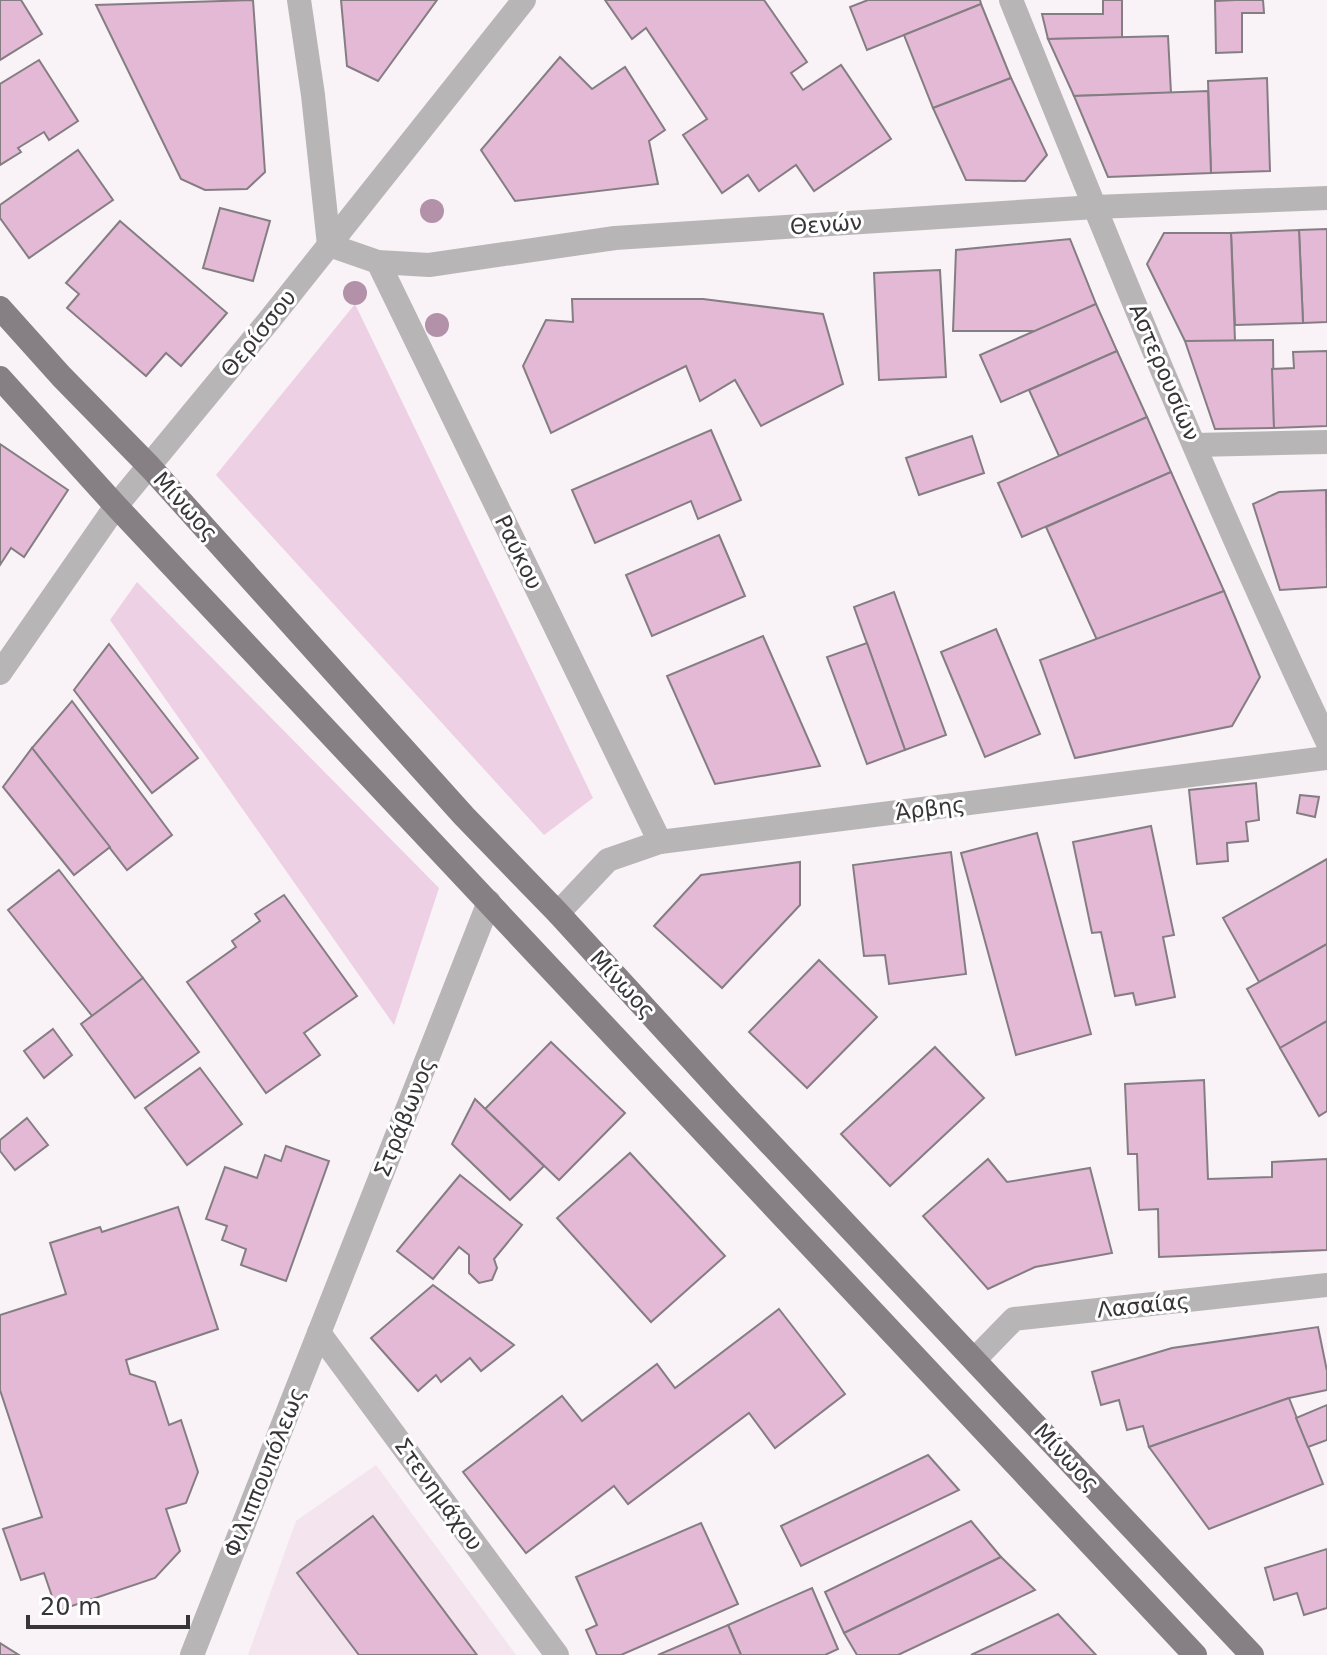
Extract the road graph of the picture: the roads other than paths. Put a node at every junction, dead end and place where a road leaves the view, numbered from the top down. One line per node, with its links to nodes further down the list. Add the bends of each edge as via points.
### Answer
1 (299, 0): 6 (street)
2 (524, 0): 6 (street, Θερίσσου)
3 (1011, 0): 5 (street, Αστερουσίων)
4 (1327, 198): 5 (street, Θενών)
5 (1095, 207): 7 (street, Θενών, via 615,238 429,265); 11 (street, Αστερουσίων)
6 (329, 245): 7 (street, Θενών); 12 (street, Θερίσσου)
7 (378, 262): 17 (street, Ραύκου)
8 (0, 308): 12 (main road, Μίνωος)
9 (0, 378): 13 (main road, Μίνωος)
10 (1327, 442): 11 (street)
11 (1195, 445): 15 (street, Αστερουσίων)
12 (150, 467): 13 (street, Θερίσσου); 19 (main road, Μίνωος)
13 (116, 506): 14 (street, Θερίσσου); 18 (main road, Μίνωος)
14 (0, 673)
15 (1327, 741)
16 (1327, 758): 17 (street, Άρβης)
17 (660, 842): 19 (street, Άρβης, via 608,860)
18 (489, 902): 21 (street, Στράβωνος); 25 (main road, Μίνωος)
19 (558, 913): 22 (main road, Μίνωος)
20 (1327, 1285): 22 (street, Λασαίας, via 1014,1319)
21 (319, 1333): 23 (street, Φιλιππουπόλεως); 24 (street, Στενημάχου)
22 (975, 1359): 26 (main road, Μίνωος)
23 (192, 1655)
24 (557, 1655)
25 (1195, 1655)
26 (1252, 1655)

